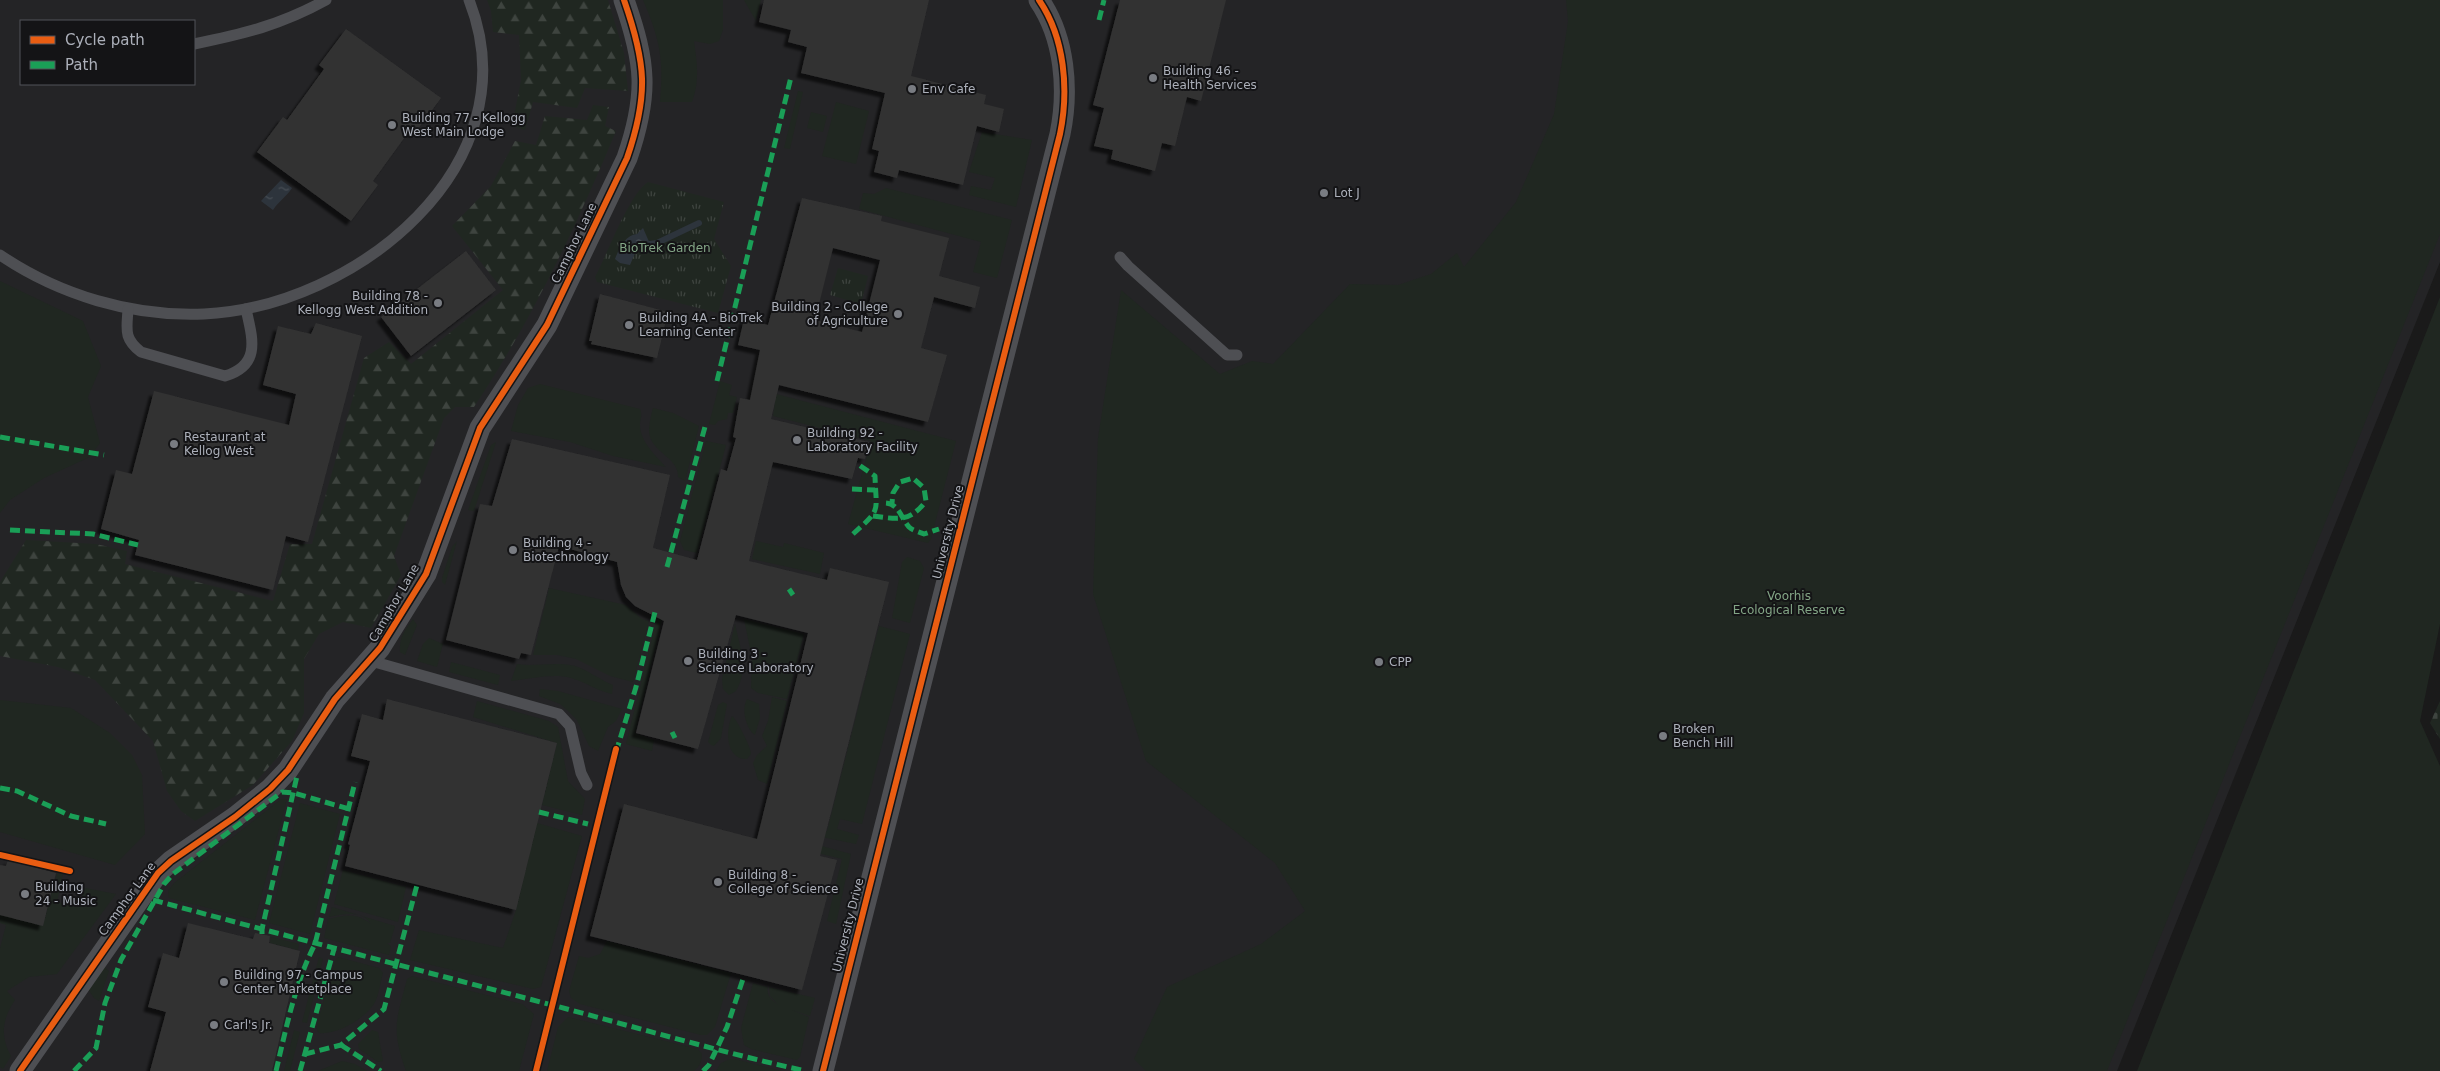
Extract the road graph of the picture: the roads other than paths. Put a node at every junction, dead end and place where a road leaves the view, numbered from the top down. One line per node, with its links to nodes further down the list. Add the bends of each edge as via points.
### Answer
1 (326, 0): 5 (lane, via 251,32)
2 (469, 0): 9 (lane, via 483,50 480,98 465,146 444,187 425,211 356,266 318,286)
3 (624, 0): 11 (street, Camphor Lane, via 644,72 637,129 627,158 546,325 480,428 426,574)
4 (1039, 0): 14 (street, University Drive, via 1054,33 1062,65 1066,101 1060,134)
5 (195, 44)
6 (0, 255): 8 (lane, via 47,282)
7 (1120, 257): 10 (lane, via 1227,355)
8 (128, 309): 9 (lane, via 205,314); 9 (lane, via 126,335 141,352 225,376 242,368 250,356 253,344)
9 (246, 309)
10 (1237, 356)
11 (371, 661): 12 (lane, via 559,714 570,726); 13 (street, Camphor Lane, via 335,699 288,770 270,789 158,873)
12 (587, 785)
13 (20, 1071)
14 (823, 1071)

